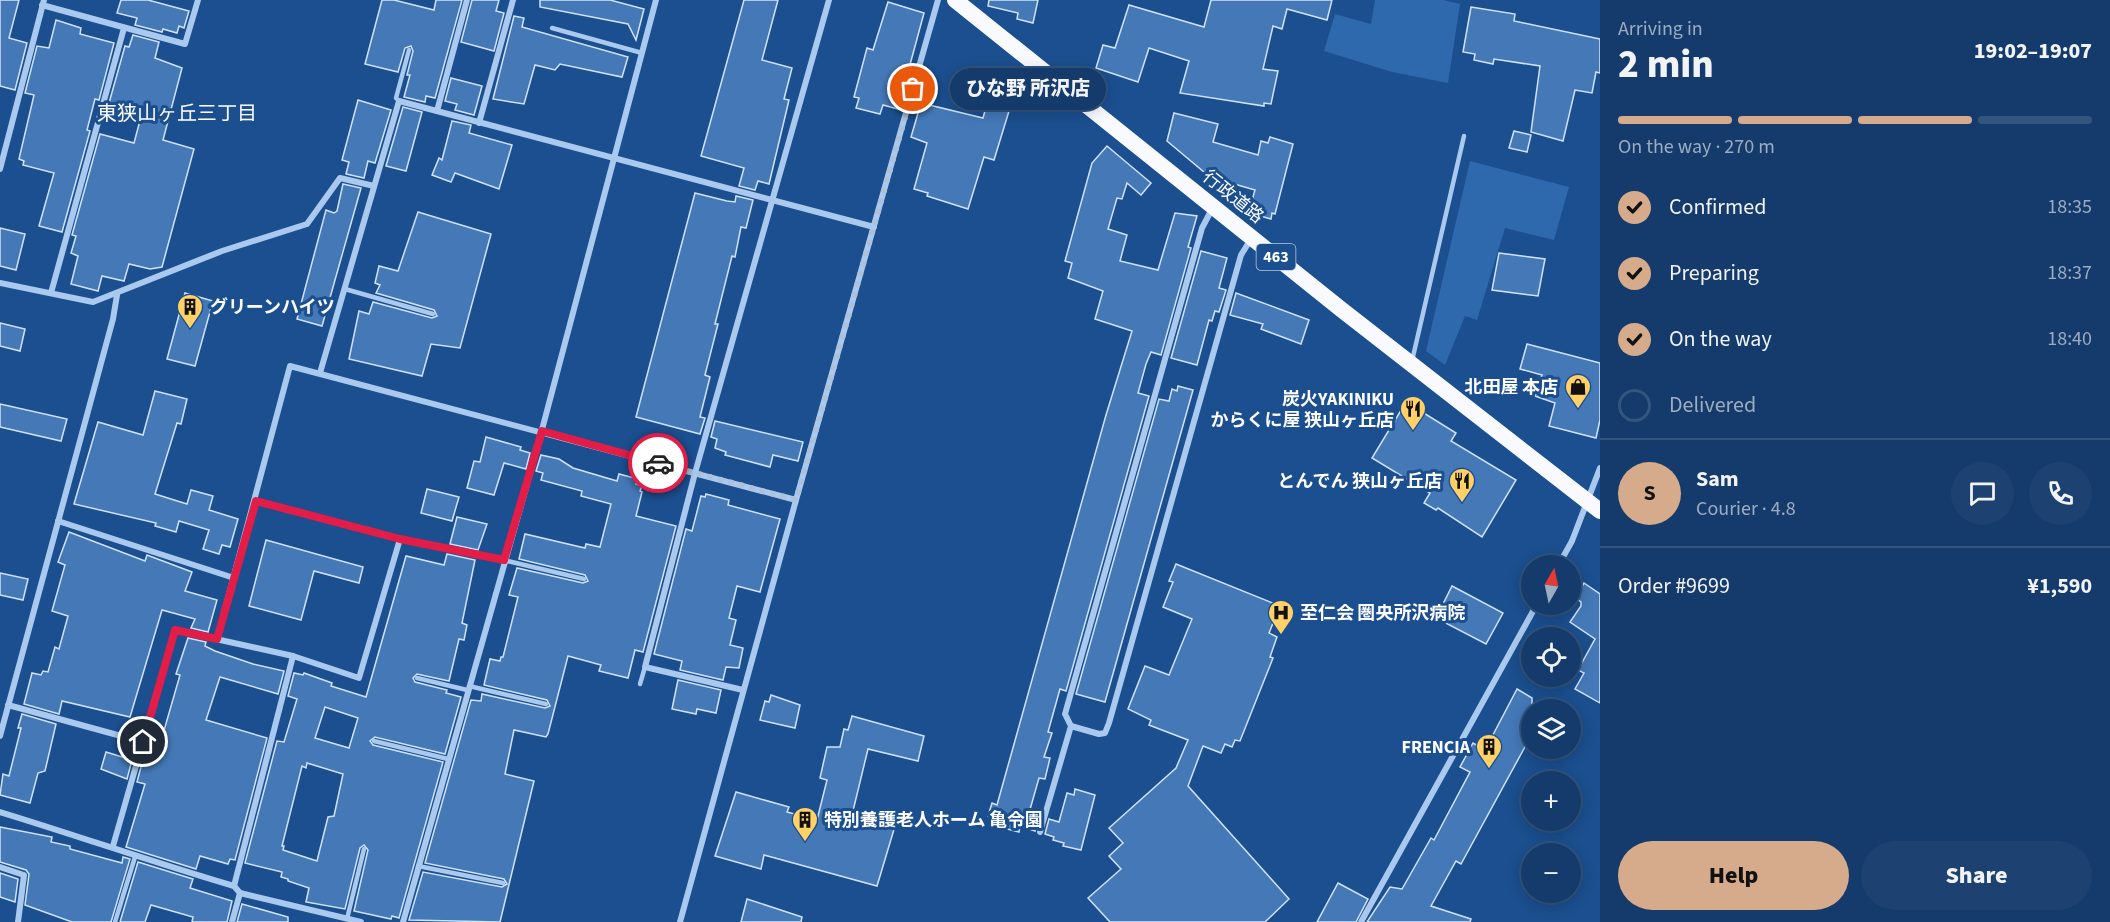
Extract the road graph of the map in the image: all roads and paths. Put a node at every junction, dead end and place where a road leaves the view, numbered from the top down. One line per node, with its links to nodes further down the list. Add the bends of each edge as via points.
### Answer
1 (198, 0): 9 (street, via 185,44)
2 (467, 0): 14 (street)
3 (513, 0): 15 (street)
4 (656, 0): 12 (street)
5 (829, 0): 20 (street)
6 (938, 0): 22 (street)
7 (955, 0): 21 (highway, 行政道路 / 463)
8 (43, 3): 9 (street); 18 (street)
9 (124, 28): 26 (street)
10 (552, 28): 12 (lane)
11 (410, 50): 13 (lane, via 396,98)
12 (642, 52): 17 (street)
13 (399, 101): 14 (street); 19 (street)
14 (436, 111): 15 (street)
15 (479, 123): 17 (street)
16 (1464, 136): 29 (lane)
17 (614, 159): 20 (street); 31 (street)
18 (0, 169)
19 (374, 186): 25 (street); 27 (street, via 340,178 306,224 222,251)
20 (772, 200): 22 (street); 33 (street)
21 (1214, 207): 23 (highway, 行政道路 / 463); 53 (street, via 1202,228 1065,714)
22 (874, 227): 34 (street)
23 (1252, 238): 29 (highway, 行政道路 / 463); 53 (street, via 1241,255 1109,723 1105,733 1099,734)
24 (0, 283): 26 (street)
25 (345, 289): 28 (lane); 30 (street)
26 (51, 293): 27 (street, via 93,302)
27 (117, 295): 37 (street)
28 (433, 314)
29 (1411, 364): 36 (highway, 行政道路 / 463)
30 (321, 373): 31 (street); 35 (street, via 290,366)
31 (542, 431): 33 (street); 40 (street)
32 (1600, 468): 36 (street)
33 (695, 473): 34 (street); 46 (street)
34 (796, 500): 50 (street)
35 (256, 501): 38 (street); 41 (street)
36 (1594, 507): 39 (street)
37 (58, 521): 41 (street); 52 (street)
38 (400, 539): 40 (street); 45 (street, via 359,678)
39 (1565, 555)
40 (504, 560): 42 (lane); 49 (street)
41 (234, 578): 44 (street)
42 (584, 579)
43 (1531, 615): 75 (street)
44 (217, 639): 45 (street); 56 (street, via 175,630)
45 (293, 656): 66 (street)
46 (645, 667): 48 (lane); 50 (street)
47 (417, 678): 49 (lane)
48 (640, 684)
49 (468, 688): 51 (lane); 57 (street)
50 (743, 690): 74 (street)
51 (546, 704)
52 (8, 705): 54 (street); 56 (street)
53 (1071, 726): 59 (street)
54 (0, 736)
55 (374, 741): 57 (lane)
56 (143, 742): 60 (street)
57 (448, 759): 63 (street)
58 (0, 812): 60 (street)
59 (1040, 832)
60 (113, 846): 62 (street)
61 (364, 849): 68 (lane)
62 (135, 857): 66 (street); 70 (lane)
63 (418, 866): 65 (lane); 73 (street)
64 (0, 867): 69 (street, via 24,875)
65 (503, 883)
66 (234, 886): 67 (street)
67 (240, 893): 68 (street); 71 (street)
68 (347, 918): 72 (street)
69 (18, 922)
70 (115, 922)
71 (232, 922)
72 (358, 922)
73 (403, 922)
74 (680, 922)
75 (1361, 922)

